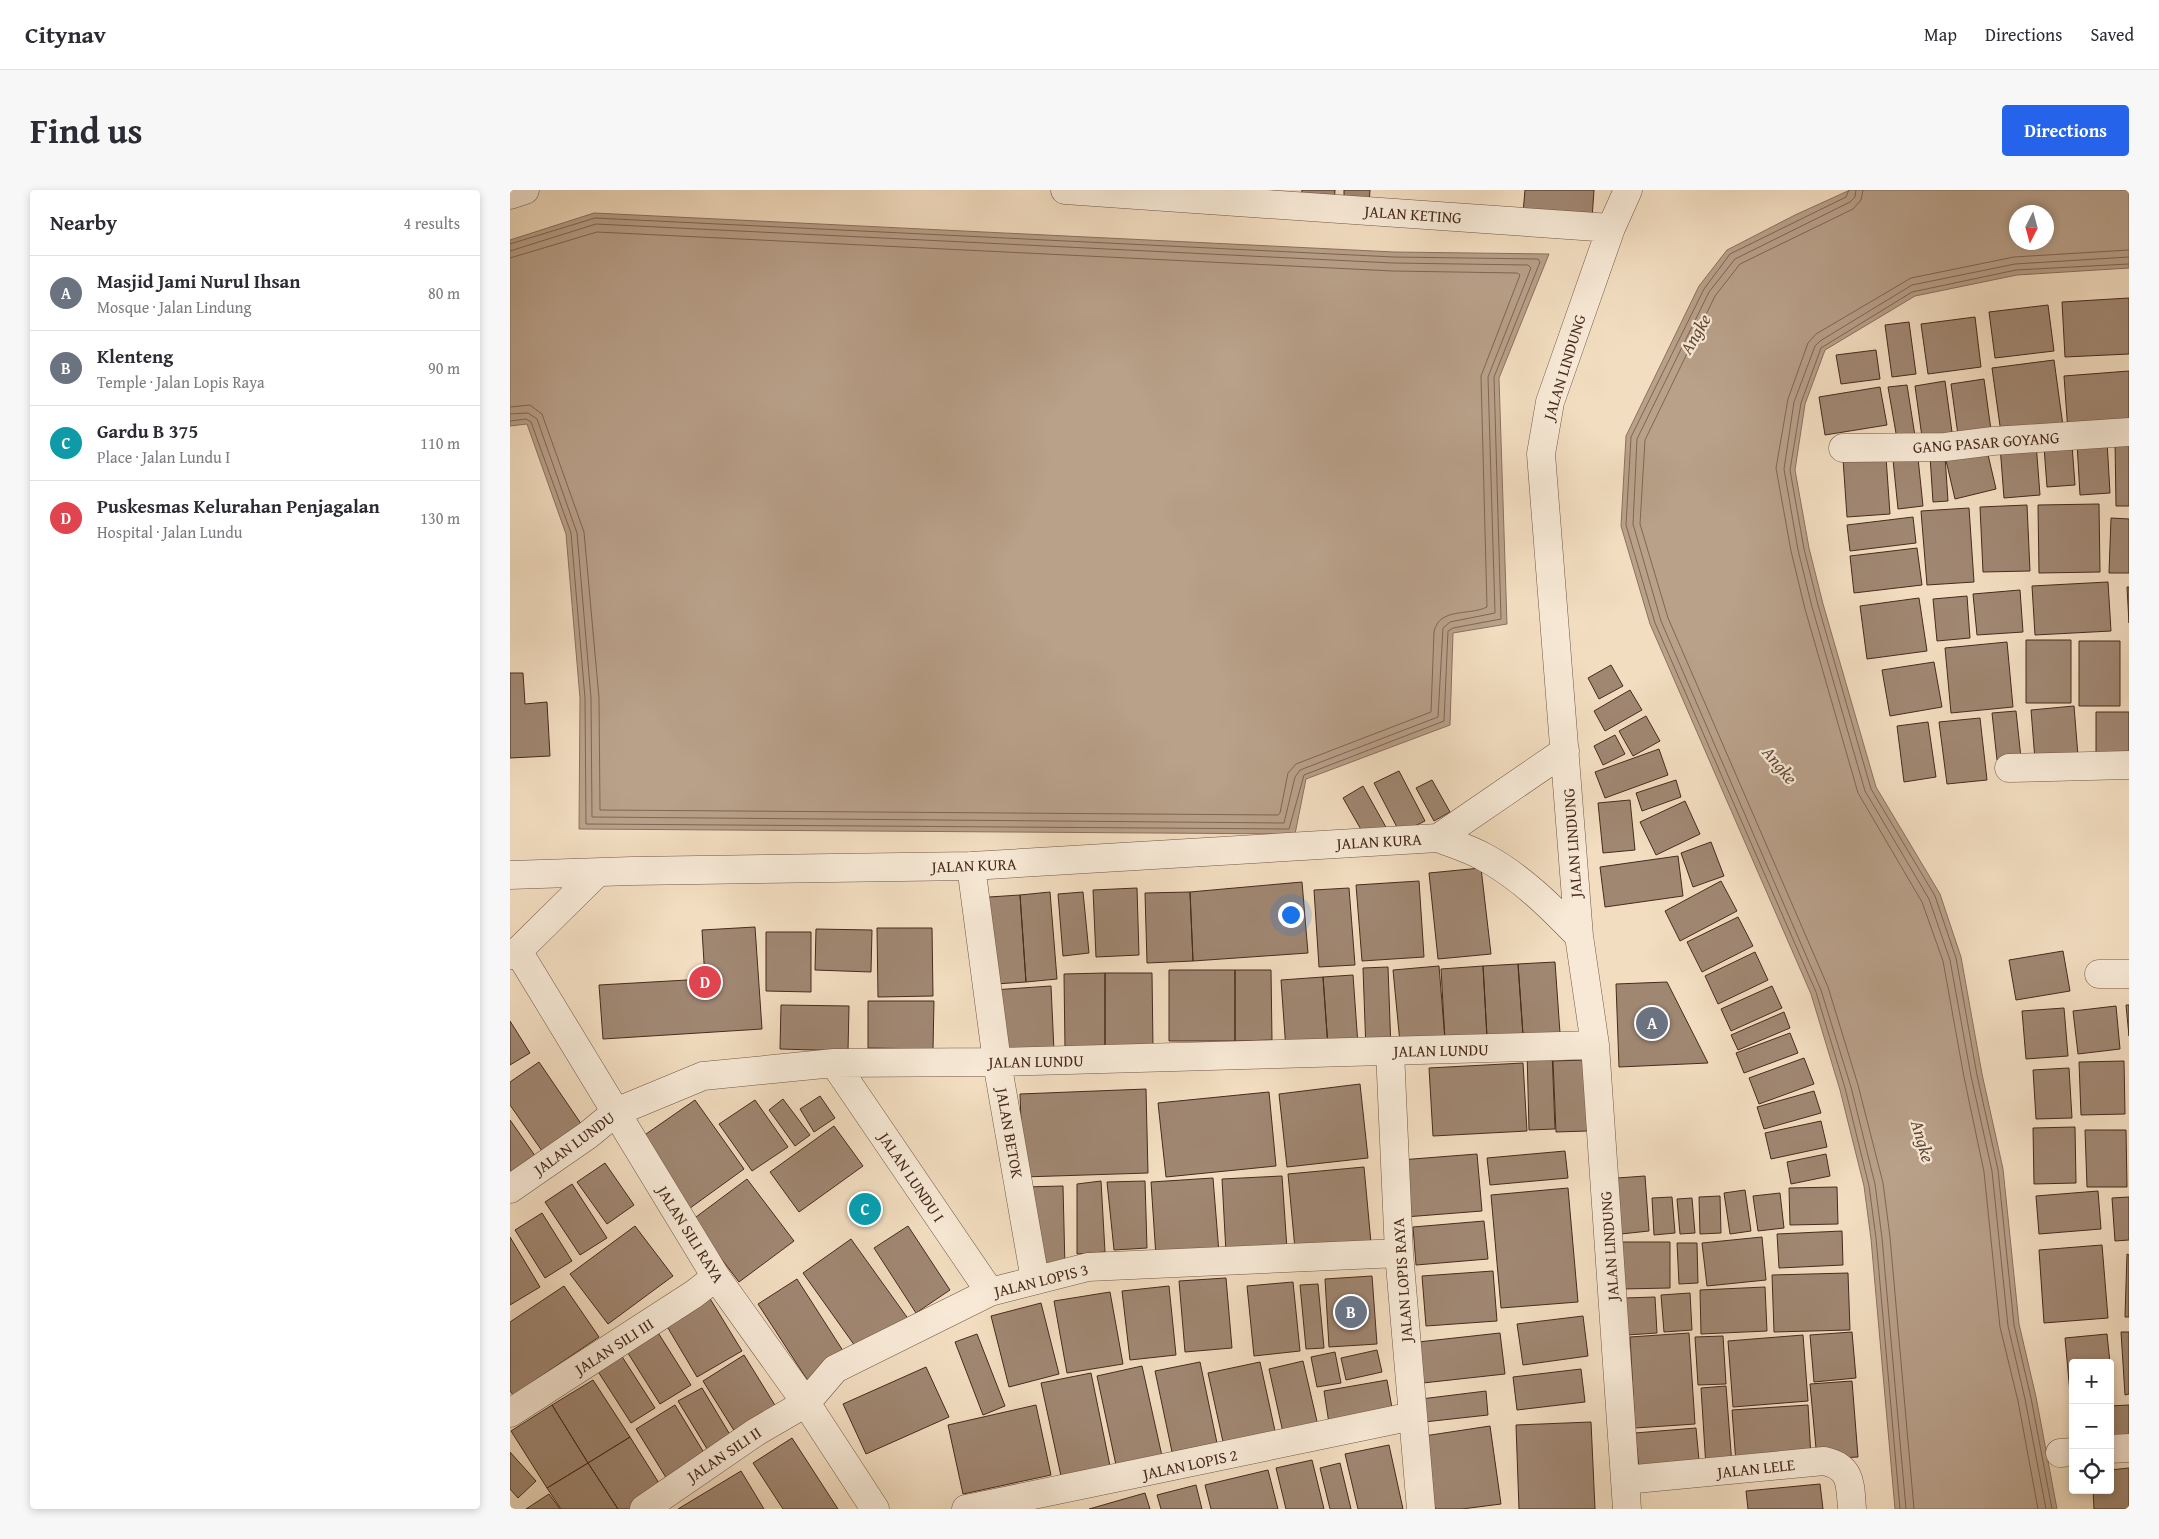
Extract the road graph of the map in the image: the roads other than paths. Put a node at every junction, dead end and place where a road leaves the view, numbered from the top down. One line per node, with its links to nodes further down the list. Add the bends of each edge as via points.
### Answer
1 (525, 190): 4 (street)
2 (1065, 190): 5 (street, JALAN KETING)
3 (1628, 190): 5 (street, JALAN LINDUNG)
4 (510, 195)
5 (1611, 228): 8 (street, JALAN LINDUNG, via 1550,402 1541,454)
6 (2129, 432): 7 (street, GANG PASAR GOYANG, via 1945,447)
7 (1843, 448)
8 (1564, 750): 11 (street, JALAN KURA); 15 (street, JALAN LINDUNG)
9 (2129, 765): 10 (street)
10 (2010, 768)
11 (1438, 838): 12 (street, JALAN KURA); 15 (street, JALAN KURA, via 1484,856 1556,912)
12 (971, 866): 13 (street, JALAN KURA); 21 (street, JALAN BETOK)
13 (597, 872): 14 (street, JALAN KURA); 16 (street)
14 (510, 875)
15 (1579, 936): 19 (street, JALAN LINDUNG)
16 (514, 953): 23 (street, JALAN SILI RAYA)
17 (2099, 974): 18 (street)
18 (2129, 974)
19 (1596, 1045): 20 (street, JALAN LUNDU); 34 (street, JALAN LINDUNG)
20 (1390, 1051): 21 (street, JALAN LUNDU); 25 (street, JALAN LOPIS RAYA)
21 (998, 1062): 22 (street, JALAN LUNDU); 27 (street, JALAN BETOK)
22 (834, 1063): 23 (street, JALAN LUNDU, via 703,1076); 28 (street, JALAN LUNDU I)
23 (616, 1112): 24 (street, JALAN LUNDU); 26 (street, JALAN SILI RAYA)
24 (510, 1189)
25 (1399, 1253): 27 (street, JALAN LOPIS 3, via 1088,1267); 31 (street, JALAN LOPIS RAYA)
26 (716, 1277): 29 (street, JALAN SILI RAYA); 30 (street, JALAN SILI III)
27 (1035, 1280): 28 (street, JALAN LOPIS 3)
28 (990, 1292): 29 (street, JALAN LOPIS 3, via 835,1369)
29 (806, 1403): 35 (street, JALAN SILI II, via 756,1432); 36 (street, JALAN SILI RAYA)
30 (510, 1414)
31 (1413, 1416): 37 (street, JALAN LOPIS 2); 38 (street, JALAN LOPIS RAYA)
32 (2129, 1448): 33 (street)
33 (2114, 1449)
34 (1625, 1480): 39 (street, JALAN LINDUNG); 40 (street, JALAN LELE, via 1824,1461 1838,1464 1846,1473)
35 (644, 1509)
36 (875, 1509)
37 (966, 1509)
38 (1421, 1509)
39 (1628, 1509)
40 (1852, 1509)

